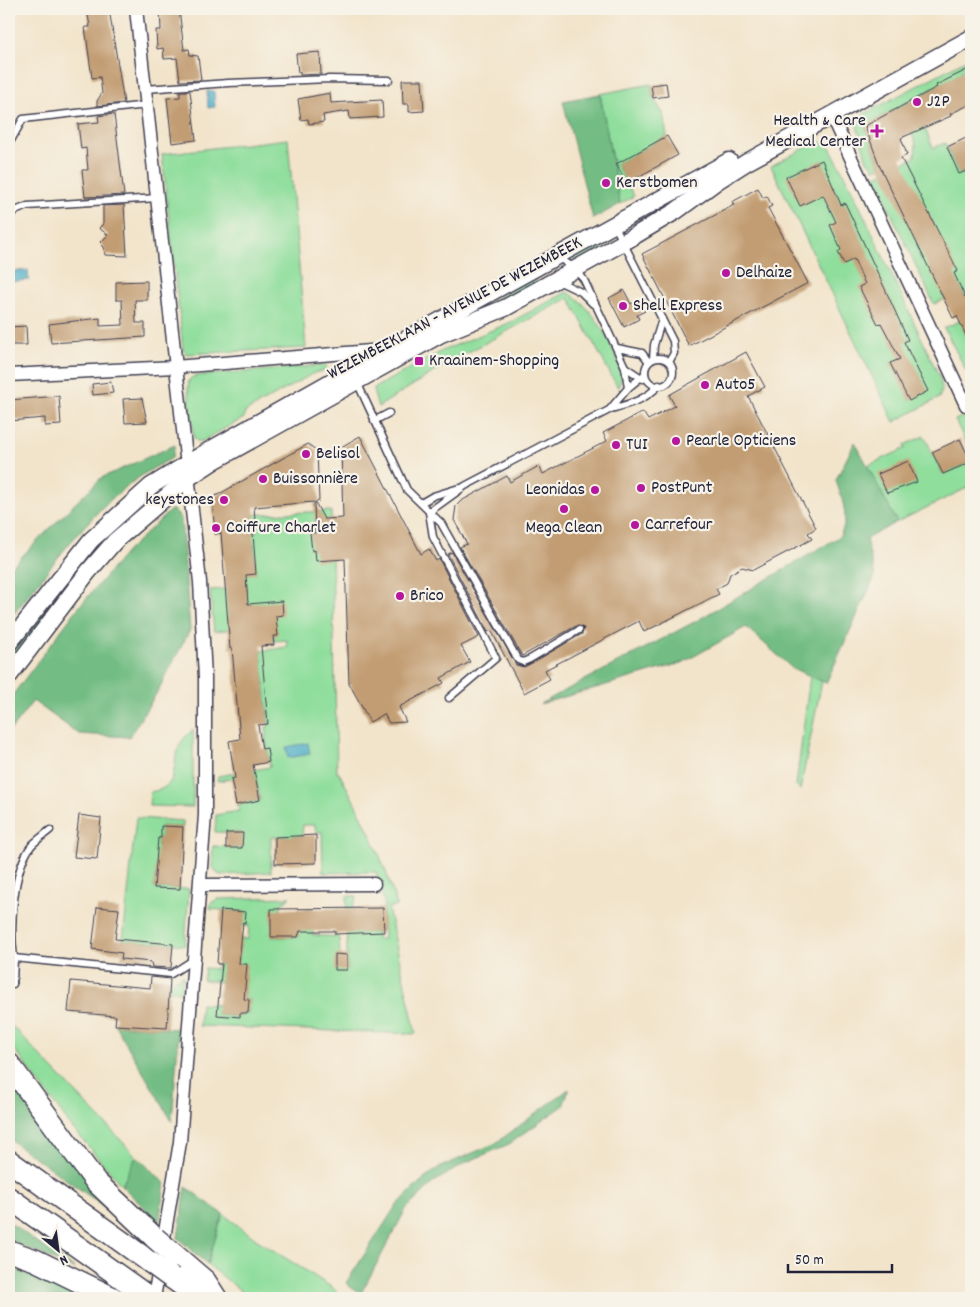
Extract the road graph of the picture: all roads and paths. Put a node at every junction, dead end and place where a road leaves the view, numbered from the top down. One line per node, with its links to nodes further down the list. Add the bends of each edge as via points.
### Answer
1 (136, 9): 5 (street)
2 (971, 26): 10 (main road, WEZEMBEEKLAAN - AVENUE DE WEZEMBEEK)
3 (971, 38): 7 (main road, WEZEMBEEKLAAN - AVENUE DE WEZEMBEEK)
4 (389, 80): 5 (lane, via 330,79)
5 (145, 89): 6 (street)
6 (147, 105): 8 (lane, via 23,119); 9 (street)
7 (831, 115): 12 (main road, WEZEMBEEKLAAN - AVENUE DE WEZEMBEEK, via 724,176 676,211); 29 (street)
8 (9, 144)
9 (158, 198): 11 (lane, via 27,206 11,213); 22 (street)
10 (614, 224): 12 (lane); 13 (main road, WEZEMBEEKLAAN - AVENUE DE WEZEMBEEK)
11 (9, 238)
12 (624, 242): 14 (main road, WEZEMBEEKLAAN - AVENUE DE WEZEMBEEK); 17 (lane)
13 (556, 256): 14 (lane); 19 (main road, WEZEMBEEKLAAN - AVENUE DE WEZEMBEEK)
14 (575, 268): 15 (main road, WEZEMBEEKLAAN - AVENUE DE WEZEMBEEK); 16 (lane)
15 (556, 279): 16 (lane, via 581,292); 26 (main road, WEZEMBEEKLAAN - AVENUE DE WEZEMBEEK, via 505,308 441,334)
16 (596, 306): 18 (lane)
17 (662, 317): 20 (lane); 21 (lane, via 674,347)
18 (617, 348): 20 (lane, via 642,353); 23 (lane)
19 (387, 350): 22 (street); 33 (main road, WEZEMBEEKLAAN - AVENUE DE WEZEMBEEK)
20 (651, 361): 21 (lane, via 662,358); 25 (lane)
21 (669, 362): 27 (lane, via 671,378)
22 (175, 367): 24 (street); 33 (street)
23 (625, 367): 25 (lane); 28 (lane)
24 (9, 375)
25 (642, 376): 27 (lane); 28 (lane)
26 (357, 382): 32 (lane); 33 (main road, WEZEMBEEKLAAN - AVENUE DE WEZEMBEEK, via 214,461)
27 (659, 385): 30 (lane, via 651,394 630,404)
28 (628, 388): 30 (lane)
29 (966, 405)
30 (611, 408): 34 (lane)
31 (390, 413): 32 (lane)
32 (374, 421): 35 (lane, via 408,490)
33 (187, 471): 38 (main road, WEZEMBEEKLAAN - AVENUE DE WEZEMBEEK, via 150,486 103,528); 39 (main road, WEZEMBEEKLAAN - AVENUE DE WEZEMBEEK, via 103,554); 43 (street, via 200,582 205,678 205,815)
34 (465, 486): 35 (lane); 36 (lane)
35 (421, 503): 36 (lane)
36 (430, 512): 37 (lane, via 441,523 518,660 530,659); 40 (lane, via 433,537 496,658)
37 (580, 630)
38 (9, 643)
39 (9, 676)
40 (449, 698)
41 (50, 830): 44 (lane, via 32,844 19,878 11,911)
42 (374, 884): 43 (street)
43 (201, 885): 45 (street)
44 (14, 958): 45 (lane, via 171,974); 46 (lane)
45 (195, 959): 51 (street, via 180,1142)
46 (13, 984)
47 (9, 1064): 54 (highway, bridge, via 96,1182 205,1281)
48 (9, 1161): 53 (highway, bridge)
49 (9, 1198): 51 (highway)
50 (9, 1251): 52 (highway, via 35,1260)
51 (150, 1297)
52 (113, 1298)
53 (200, 1298)
54 (216, 1298)

